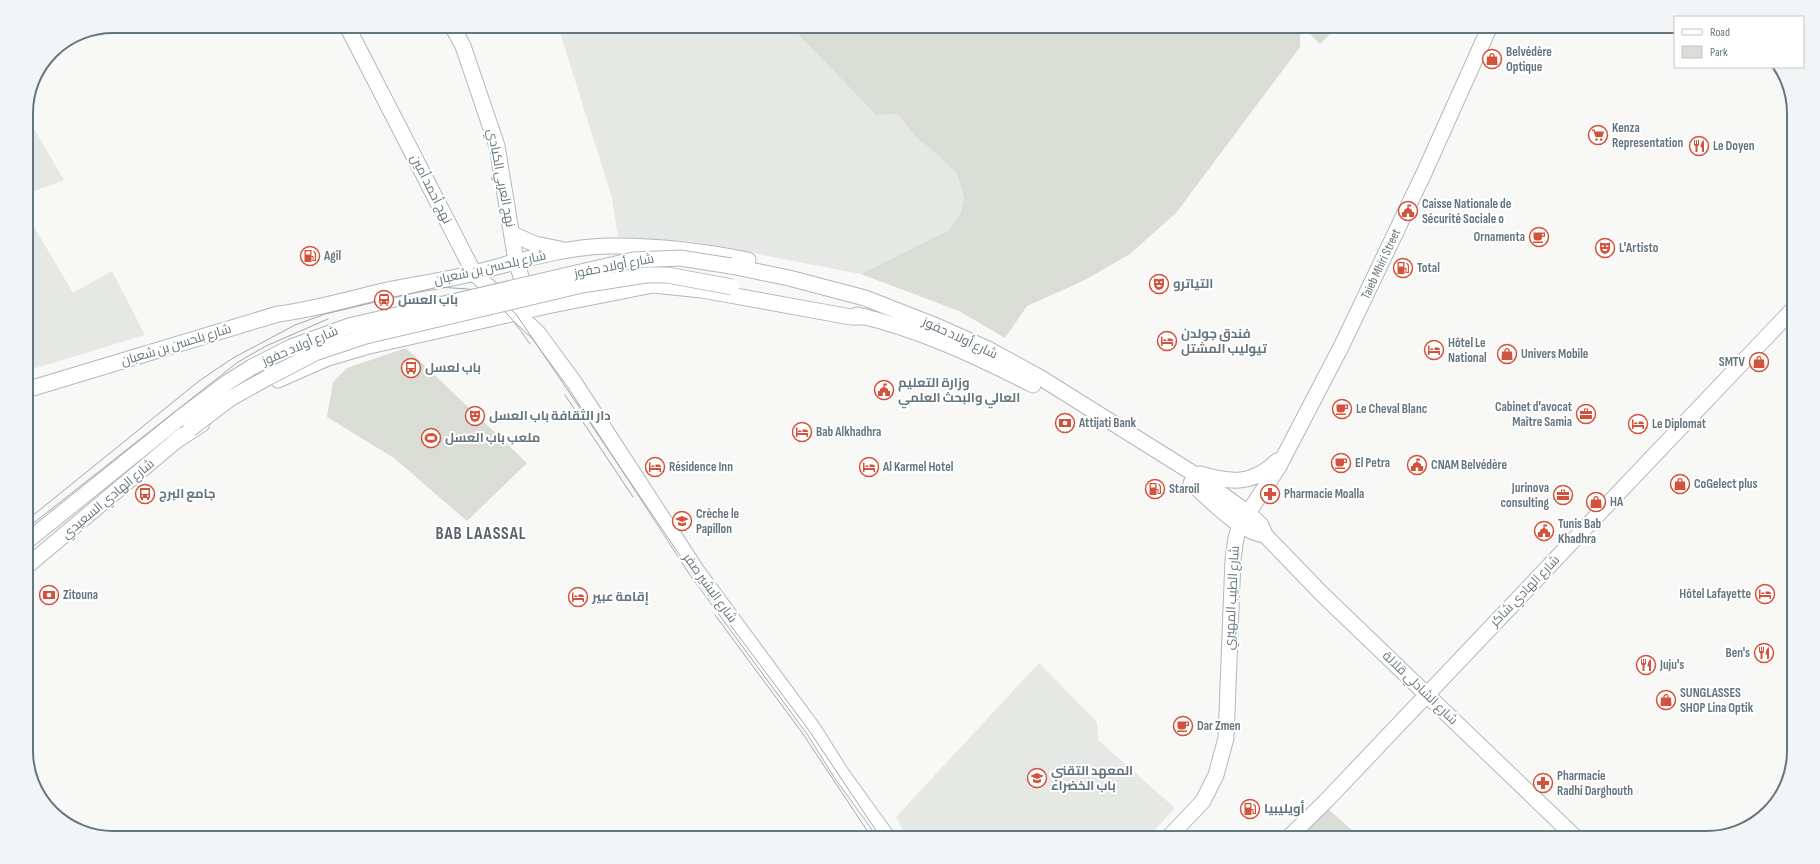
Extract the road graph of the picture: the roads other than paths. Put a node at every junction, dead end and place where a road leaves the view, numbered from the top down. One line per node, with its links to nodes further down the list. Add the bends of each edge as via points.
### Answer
1 (351, 33): 7 (street, نهج أحمد أمين)
2 (456, 33): 4 (street, نهج العربي الكبادي, via 463,46 496,146)
3 (1487, 33): 16 (street, Taieb Mhiri Street, via 1422,178 1342,345)
4 (512, 234): 5 (street, via 534,244); 6 (street, نهج العربي الكبادي)
5 (569, 250): 6 (street, شارع بلحسن بن شعبان); 8 (street, شارع بلحسن بن شعبان, via 607,246 658,248 728,256 802,273)
6 (516, 261): 7 (street, شارع بلحسن بن شعبان); 9 (street, نهج العربي الكبادي)
7 (474, 273): 9 (street, نهج أحمد أمين); 13 (street, شارع بلحسن بن شعبان, via 278,314)
8 (865, 298): 14 (street, شارع أولاد حفوز, bridge, via 731,266 680,258 633,260 349,326 291,347 228,382); 17 (street, شارع أولاد حفوز, via 988,349 1121,426)
9 (525, 312): 11 (street, شارع أولاد حفوز, via 653,285 664,285 851,317); 12 (street, نهج أحمد أمين); 15 (street, شارع أولاد حفوز, via 328,358 235,403)
10 (1787, 315): 22 (street, شارع الهادي شاكر)
11 (866, 317): 14 (street, شارع أولاد حفوز, bridge, via 667,275 646,275 582,285 366,336 315,353); 18 (street, شارع أولاد حفوز, via 937,340 986,361 1054,396 1100,423)
12 (538, 333): 23 (street, شارع البشير صفر, via 582,393 697,571 814,730)
13 (33, 388)
14 (185, 424): 15 (street, شارع الهادي السعيدي); 20 (street, شارع الهادي السعيدي)
15 (176, 441): 21 (street, شارع الهادي السعيدي)
16 (1284, 455): 17 (street, via 1262,474 1246,479 1227,481); 18 (street, شارع الطيب المهيري)
17 (1191, 472): 18 (street, شارع أولاد حفوز)
18 (1244, 519): 19 (street, شارع أولاد حفوز, via 1261,525); 24 (street, شارع الطيب المهيري, via 1236,538 1233,559 1226,738 1216,775 1203,801)
19 (1266, 535): 22 (street, شارع الشادلي قلالة, via 1322,594)
20 (33, 537)
21 (33, 562)
22 (1427, 694): 25 (street, شارع الهادي شاكر); 26 (street, شارع الشادلي قلالة)
23 (883, 831)
24 (1175, 831)
25 (1295, 831)
26 (1569, 831)

